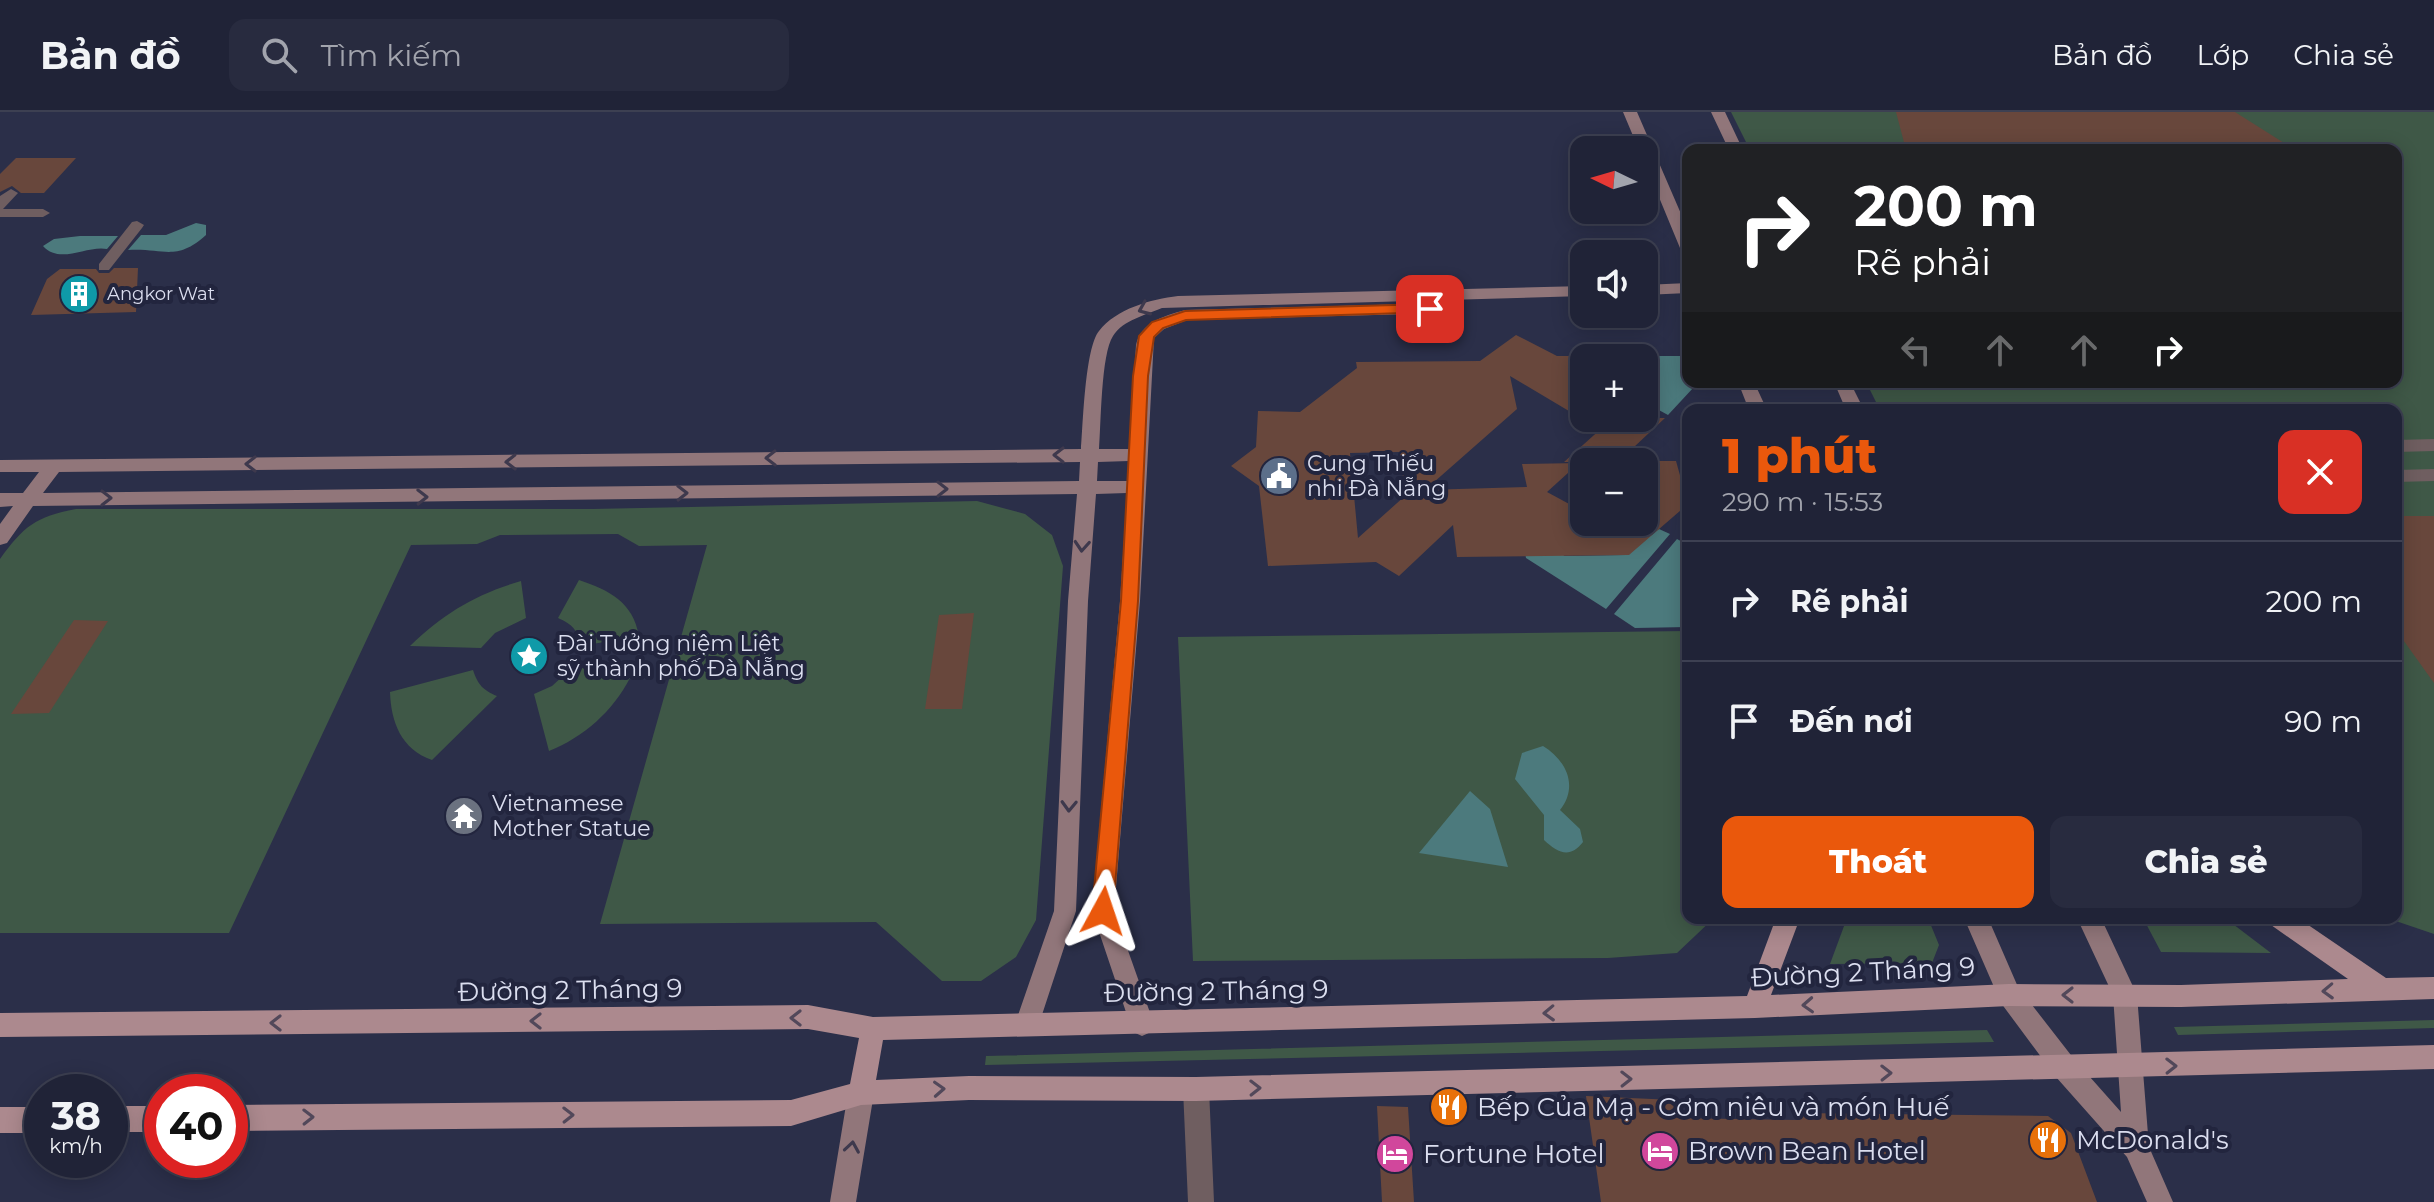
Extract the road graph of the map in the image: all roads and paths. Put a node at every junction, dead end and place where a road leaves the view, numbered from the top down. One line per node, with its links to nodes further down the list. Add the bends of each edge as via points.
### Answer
1 (1630, 112): 9 (street)
2 (1718, 112): 3 (street)
3 (1733, 144)
4 (11, 193): 5 (street)
5 (0, 205)
6 (0, 213): 7 (street)
7 (43, 213)
8 (137, 225): 10 (street)
9 (1682, 234)
10 (108, 261)
11 (1682, 288): 12 (street)
12 (1658, 289)
13 (1570, 291): 19 (street, one-way to 19, via 1159,303 1120,320 1104,335)
14 (1682, 302): 15 (street)
15 (1658, 303)
16 (1570, 305): 20 (street, via 1185,315 1146,336)
17 (2434, 445): 18 (street)
18 (2402, 446)
19 (1090, 455): 20 (street); 21 (street, one-way to 21); 27 (street)
20 (1137, 455): 28 (street)
21 (806, 458): 22 (street, one-way to 22); 29 (street)
22 (393, 463): 23 (street, one-way to 23); 30 (street)
23 (54, 465): 24 (street); 32 (street)
24 (2, 469)
25 (2434, 475): 26 (street)
26 (2402, 476)
27 (1087, 487): 28 (street); 29 (street, one-way to 27); 43 (street, one-way to 43, via 1065,911)
28 (1135, 487): 44 (street, via 1103,911)
29 (798, 492): 30 (street, one-way to 29)
30 (375, 498): 32 (street, one-way to 30)
31 (0, 500): 32 (street)
32 (28, 500): 33 (street)
33 (0, 538)
34 (1786, 924): 42 (main road)
35 (1979, 924): 40 (street)
36 (2092, 924): 41 (street)
37 (2288, 924): 39 (main road)
38 (2434, 988): 39 (main road, Đường 2 Tháng 9)
39 (2382, 989): 41 (main road, Đường 2 Tháng 9, one-way to 41)
40 (2009, 995): 41 (main road, Đường 2 Tháng 9, one-way to 40); 42 (main road, Đường 2 Tháng 9, one-way to 42); 49 (street)
41 (2125, 995): 48 (street)
42 (1755, 1007): 44 (main road, Đường 2 Tháng 9, one-way to 44)
43 (1027, 1024): 44 (main road, Đường 2 Tháng 9); 46 (main road, Đường 2 Tháng 9)
44 (1142, 1024)
45 (0, 1025): 46 (main road, Đường 2 Tháng 9, one-way to 45, via 808,1017)
46 (873, 1029): 51 (main road)
47 (2434, 1057): 48 (main road, one-way to 47)
48 (2129, 1067): 49 (main road); 55 (street)
49 (2065, 1068): 50 (main road, one-way to 49); 55 (street)
50 (1196, 1089): 51 (main road, one-way to 50); 57 (street)
51 (861, 1093): 52 (main road, one-way to 51, via 791,1113); 56 (street, one-way to 51)
52 (248, 1118)
53 (0, 1120): 54 (main road)
54 (24, 1120)
55 (2136, 1148): 58 (street)
56 (843, 1202)
57 (1201, 1202)
58 (2160, 1202)

